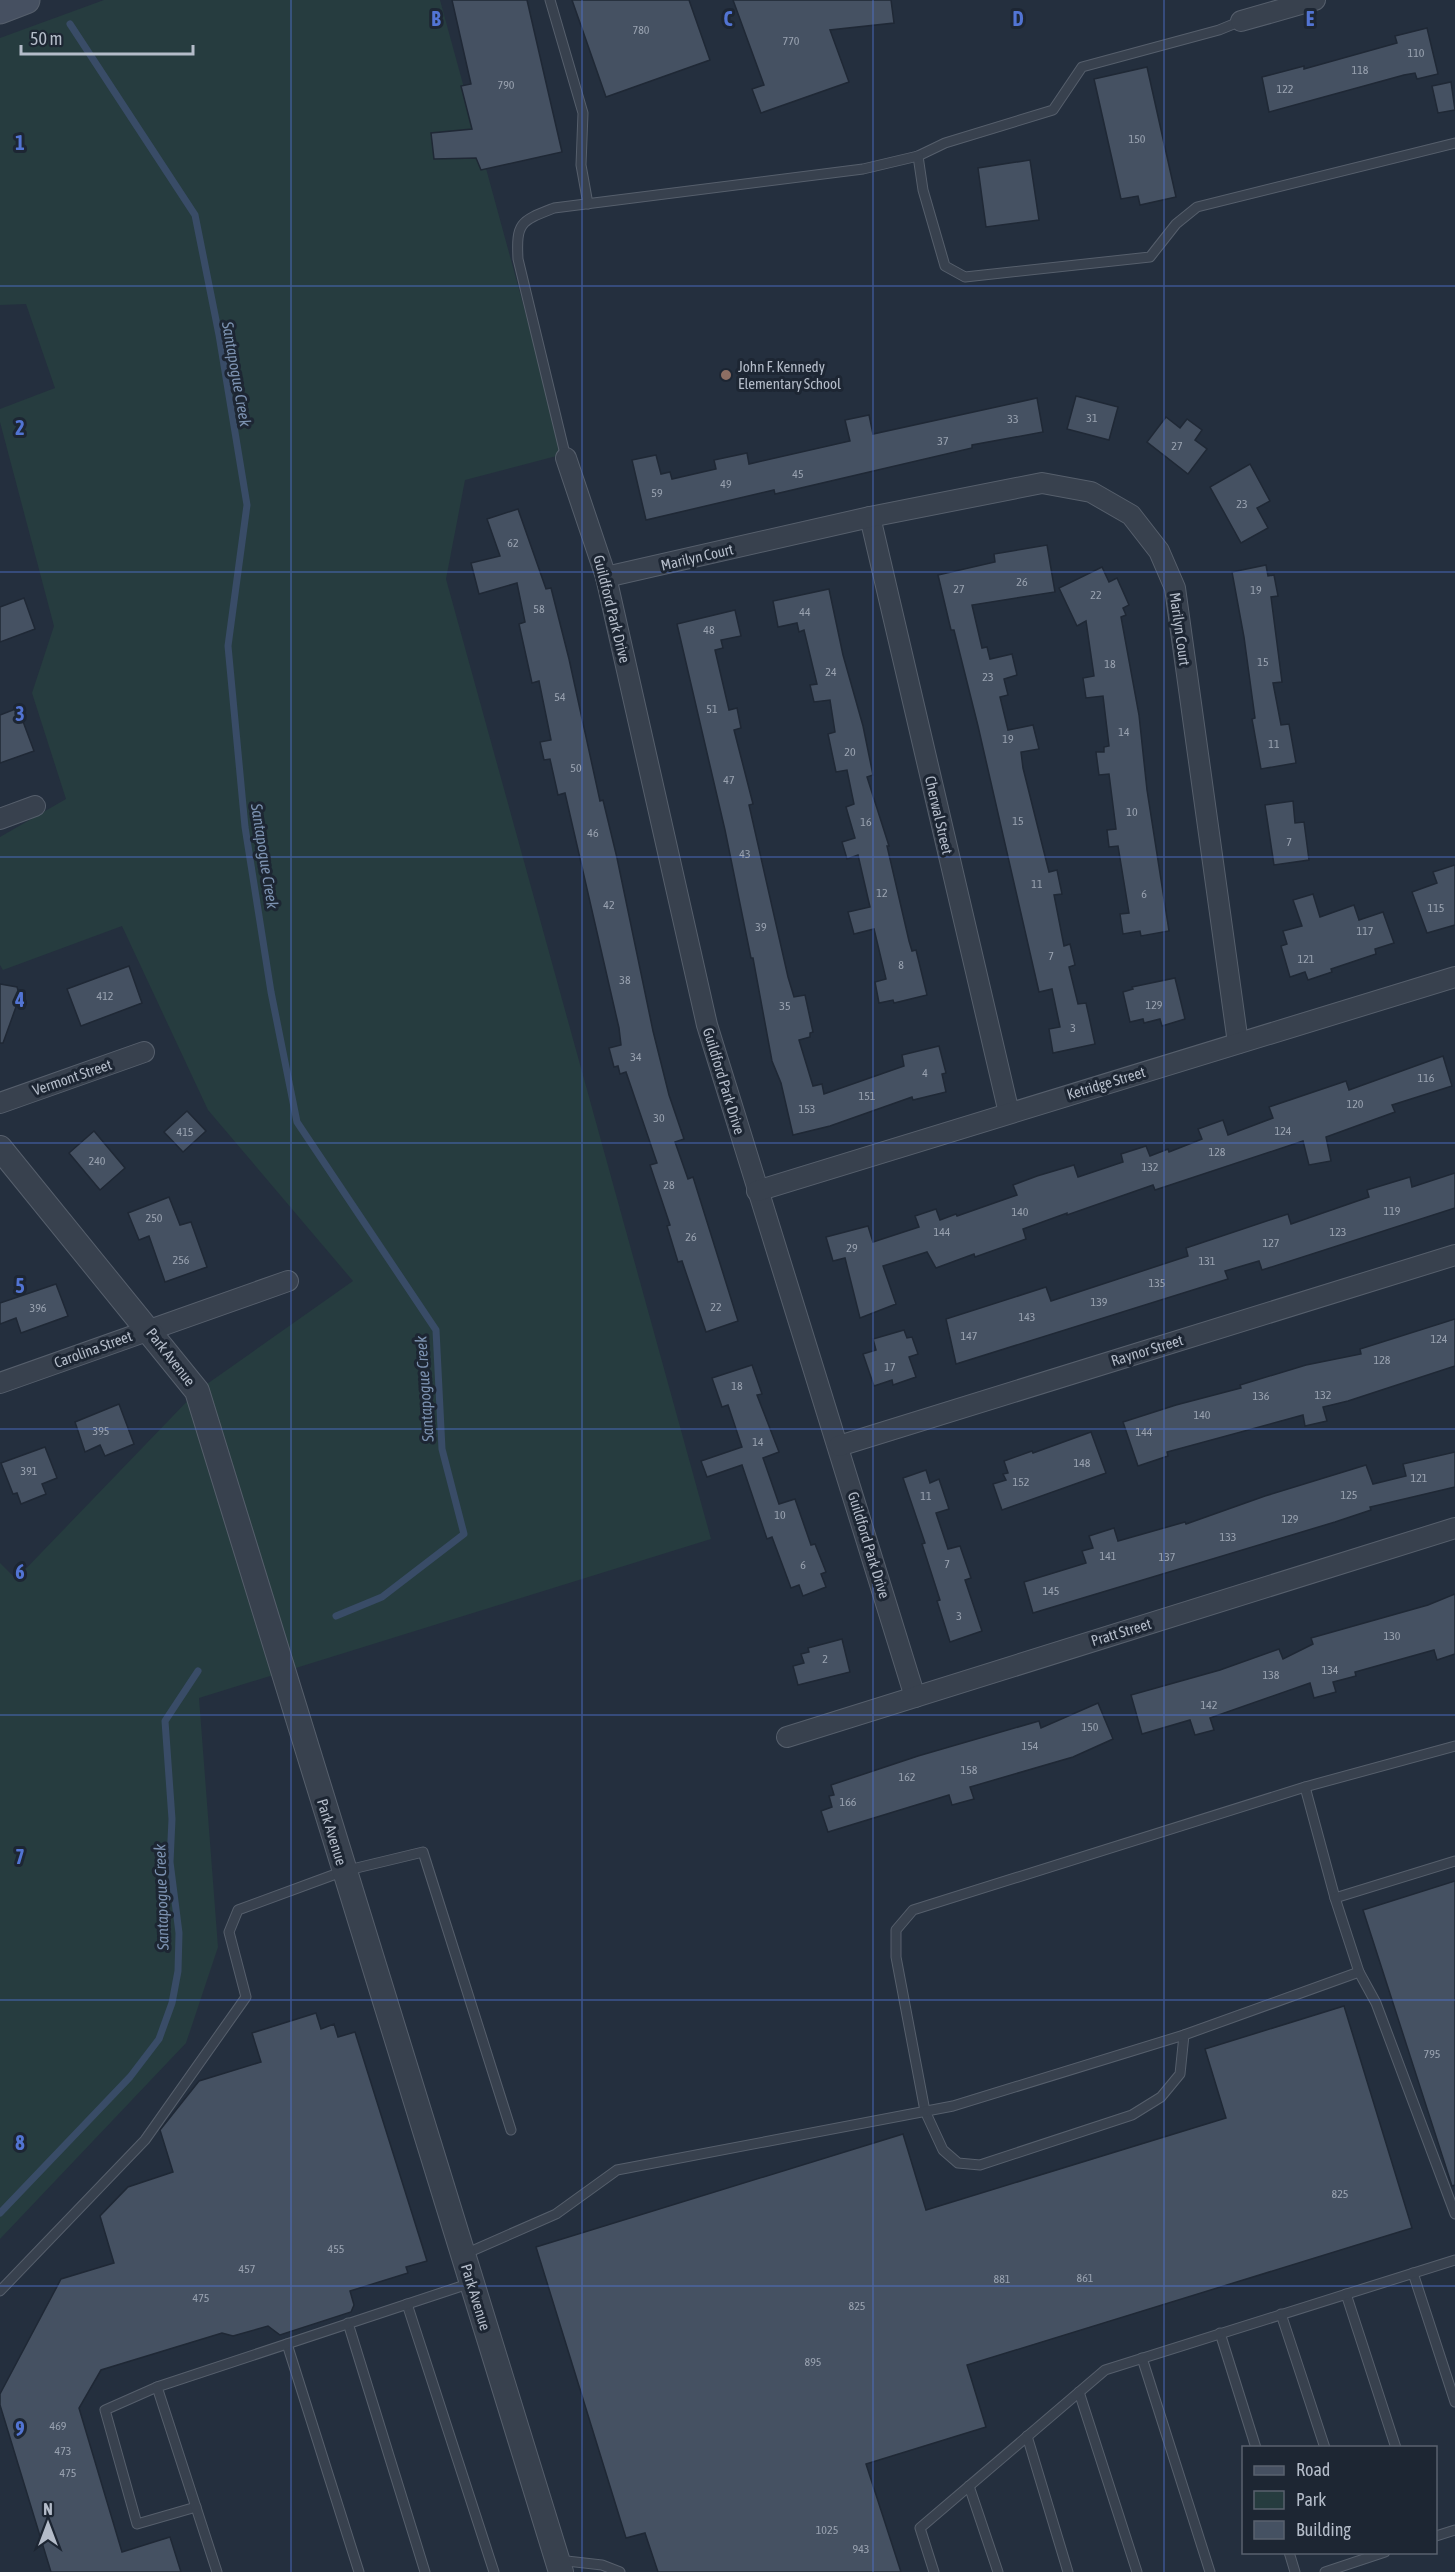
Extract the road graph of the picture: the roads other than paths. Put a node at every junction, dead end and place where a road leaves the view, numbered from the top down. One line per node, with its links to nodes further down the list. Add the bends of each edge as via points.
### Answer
1 (26, 0): 4 (main road)
2 (550, 0): 8 (lane, via 583,113 580,165)
3 (1315, 0): 5 (street)
4 (0, 10)
5 (1241, 21): 7 (lane, via 1082,67 1053,110 945,143)
6 (1455, 143): 7 (lane, via 1197,207 1176,224 1150,257 965,277 945,266 922,190)
7 (918, 156): 8 (lane, via 863,169)
8 (588, 204): 9 (lane, via 554,208 525,220 517,234 518,259)
9 (566, 458): 11 (street, Guildford Park Drive)
10 (870, 517): 11 (street, Marilyn Court); 15 (street, Marilyn Court, via 1042,483 1091,492 1131,515 1159,550 1175,588); 18 (street, Cherwal Street)
11 (606, 577): 20 (street, Guildford Park Drive, via 707,1025)
12 (35, 806): 13 (street)
13 (0, 819)
14 (1455, 976): 15 (street, Ketridge Street)
15 (1238, 1043): 18 (street, Ketridge Street)
16 (144, 1052): 17 (street, Vermont Street)
17 (0, 1103)
18 (1009, 1113): 20 (street, Ketridge Street)
19 (0, 1148): 23 (street, Park Avenue)
20 (757, 1191): 25 (street, Guildford Park Drive)
21 (1455, 1255): 25 (street, Raynor Street)
22 (288, 1281): 23 (street, Carolina Street)
23 (149, 1328): 24 (street, Carolina Street); 32 (street, Park Avenue, via 197,1391)
24 (0, 1383)
25 (839, 1446): 27 (street, Guildford Park Drive)
26 (1455, 1528): 27 (street, Pratt Street)
27 (915, 1697): 28 (street, Pratt Street)
28 (787, 1737)
29 (1455, 1746): 30 (lane)
30 (1305, 1787): 33 (lane); 36 (lane, via 913,1910 896,1930 896,1957)
31 (1455, 1861): 33 (lane)
32 (344, 1871): 37 (lane, via 423,1852); 39 (street, Park Avenue); 43 (lane, via 238,1910 229,1932 246,1997 145,2140)
33 (1335, 1898): 34 (lane)
34 (1359, 1972): 35 (lane); 38 (lane, via 1376,2003)
35 (1184, 2035): 36 (lane); 36 (lane, via 1180,2074 1161,2097 1132,2115 980,2165 958,2163 943,2150)
36 (926, 2111): 39 (lane, via 618,2170 556,2214)
37 (511, 2130)
38 (1455, 2214)
39 (463, 2255): 42 (street, Park Avenue)
40 (1455, 2260): 41 (lane)
41 (1413, 2273): 44 (lane); 53 (lane)
42 (471, 2283): 45 (lane); 65 (street, Park Avenue)
43 (0, 2291)
44 (1346, 2294): 46 (lane); 57 (lane)
45 (407, 2304): 47 (lane); 69 (lane)
46 (1281, 2314): 48 (lane); 56 (lane)
47 (348, 2324): 49 (lane); 68 (lane)
48 (1220, 2333): 50 (lane); 55 (lane)
49 (286, 2344): 51 (lane); 67 (lane)
50 (1142, 2358): 52 (lane, via 1104,2370); 75 (lane)
51 (157, 2387): 59 (lane); 59 (lane, via 105,2410 137,2524)
52 (1079, 2392): 54 (lane); 74 (lane)
53 (1455, 2402)
54 (1027, 2436): 58 (lane); 73 (lane)
55 (1255, 2446)
56 (1324, 2446)
57 (1395, 2446)
58 (969, 2486): 71 (lane, via 920,2528); 72 (lane)
59 (196, 2507): 66 (lane)
60 (1455, 2530): 61 (lane)
61 (1437, 2536)
62 (1289, 2554): 76 (lane)
63 (1377, 2554): 64 (lane)
64 (1361, 2556): 77 (lane)
65 (559, 2566): 70 (lane, via 602,2565)
66 (218, 2572)
67 (358, 2572)
68 (425, 2572)
69 (494, 2572)
70 (620, 2572)
71 (934, 2572)
72 (998, 2572)
73 (1068, 2572)
74 (1137, 2572)
75 (1210, 2572)
76 (1295, 2572)
77 (1325, 2572)

